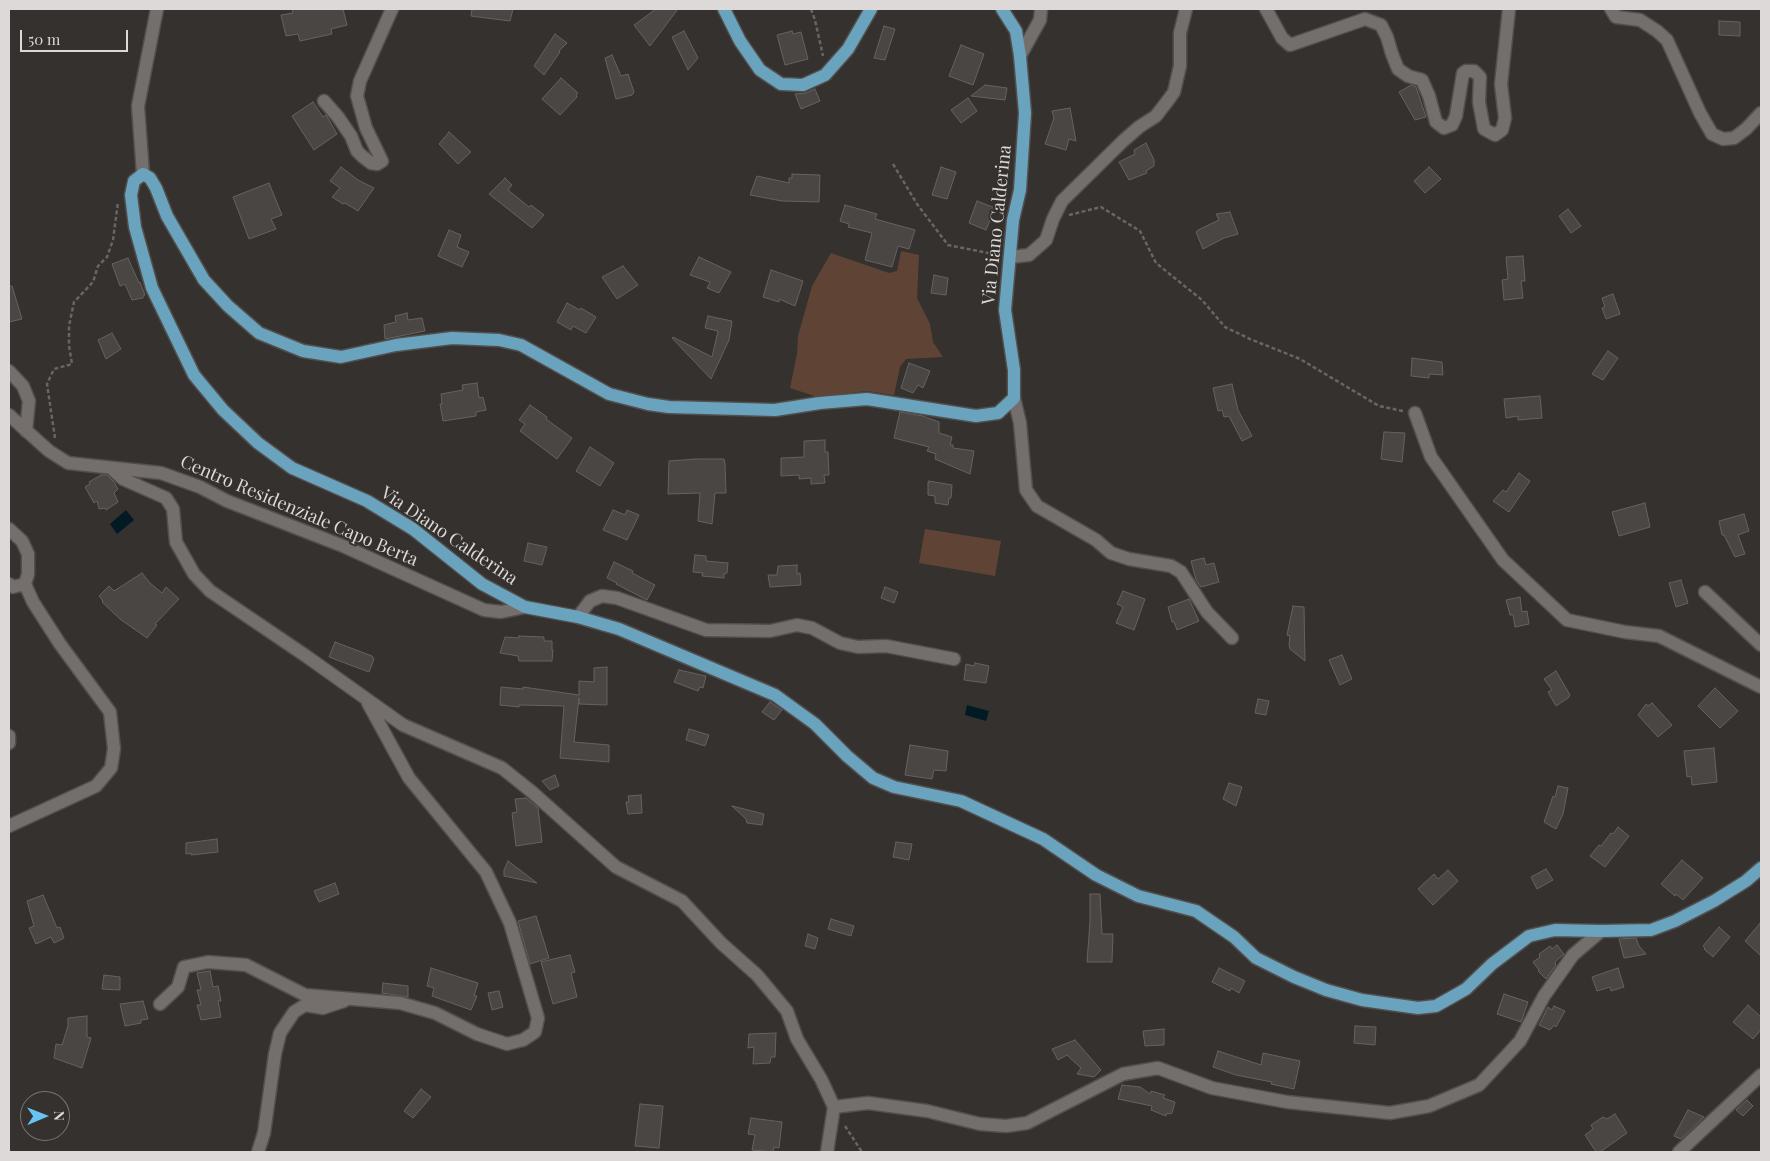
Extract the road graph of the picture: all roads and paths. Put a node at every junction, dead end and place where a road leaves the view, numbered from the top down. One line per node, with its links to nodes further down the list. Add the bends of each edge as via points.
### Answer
1 (157, 9): 17 (street, via 138,106)
2 (392, 9): 14 (street, via 360,81 357,96 366,128 382,161 371,163 362,156 343,123)
3 (724, 9): 5 (main road, via 760,70 781,84 804,85 825,75 848,49)
4 (811, 9): 13 (path)
5 (871, 9)
6 (1002, 9): 12 (main road, Via Diano Calderina, via 1016,32)
7 (1041, 9): 12 (street, via 1040,20)
8 (1186, 9): 19 (street, via 1180,33 1180,66 1174,92 1156,116 1124,140 1062,201)
9 (1266, 9): 10 (street, via 1282,38 1290,44 1366,19 1381,25 1398,69 1422,80 1436,122 1444,128 1452,125 1456,116 1463,74 1474,71 1480,77 1478,102 1484,129 1495,135 1502,130 1505,118 1500,84)
10 (1509, 9)
11 (1612, 9): 15 (street, via 1616,17 1640,20 1667,40 1712,134 1722,139 1734,138)
12 (1020, 56): 20 (main road, Via Diano Calderina, via 1024,122 1020,190)
13 (823, 57)
14 (324, 101)
15 (1761, 113)
16 (893, 164): 20 (path, via 917,204 948,245)
17 (142, 174): 18 (main road, via 134,181); 22 (main road, via 153,183 166,216 204,280 259,333 303,352 341,357 396,345 452,338 499,340 521,345 609,394 669,407 775,410 867,399 976,416 998,413)
18 (131, 195): 26 (path, via 119,194 113,240 106,257 98,266 93,282 74,302 69,326 72,364 54,369 47,384); 32 (main road, Via Diano Calderina, via 135,227 152,288 194,375 223,410 258,443 292,468 367,501 412,529 482,584)
19 (1053, 219): 20 (street, via 1046,240 1029,255); 23 (path, via 1101,207 1140,231 1156,263 1202,300 1225,327 1300,359 1379,406)
20 (1010, 257): 22 (main road, Via Diano Calderina, via 1005,310 1014,370)
21 (9, 371): 25 (street, via 23,386 29,401)
22 (1014, 398): 34 (street, via 1020,423 1026,490 1037,506 1096,540 1111,553 1171,566 1181,572 1207,612)
23 (1415, 414): 37 (street, via 1431,457 1503,560 1566,620 1660,636)
24 (9, 415): 25 (street, Centro Residenziale Capo Berta)
25 (26, 431): 26 (street, Centro Residenziale Capo Berta)
26 (59, 457): 27 (street, Centro Residenziale Capo Berta, via 68,463)
27 (111, 468): 32 (street, Centro Residenziale Capo Berta, via 161,472 343,546 484,610 501,612); 38 (street, via 123,479 166,498 173,509 176,542 194,574 210,590)
28 (9, 529): 30 (street, via 22,541 28,554)
29 (9, 584): 30 (street, via 13,587)
30 (25, 584): 41 (street, via 60,644 110,712 114,749 111,768 96,786)
31 (1705, 592): 35 (street)
32 (525, 607): 33 (main road, Via Diano Calderina)
33 (578, 617): 36 (street, via 590,601 602,596 617,598 706,630 770,632 797,625 858,647 886,646); 43 (main road, Via Diano Calderina, via 619,629 775,694 815,724 873,778 894,787 961,801 1044,839 1096,875 1138,896 1196,911 1234,937 1256,958 1326,990 1362,1000 1418,1008 1436,1006 1466,989 1529,936 1555,930)
34 (1232, 638)
35 (1761, 644)
36 (954, 659)
37 (1761, 687)
38 (366, 701): 44 (street, via 409,778 486,872 510,923 538,1018 535,1032 508,1044 477,1034 426,1010 400,1003); 47 (street, via 402,725 502,768 616,867 682,901 721,943 757,975 786,1011 797,1039)
39 (9, 736): 40 (street)
40 (9, 743)
41 (9, 826)
42 (1761, 868): 43 (main road, Via Diano Calderina, via 1714,901 1675,921 1651,930)
43 (1601, 931): 47 (street, via 1573,955 1544,996 1520,1041 1479,1085 1429,1106 1390,1113 1287,1102 1212,1088 1158,1068 1123,1074 1027,1123 1006,1126 868,1103)
44 (349, 999): 45 (street, via 305,995 246,965 208,962 184,968 178,986); 48 (street, via 323,1008 305,1005 294,1012 280,1033)
45 (160, 1004)
46 (1761, 1075): 51 (street)
47 (834, 1108): 49 (street); 50 (path)
48 (258, 1152)
49 (827, 1152)
50 (862, 1152)
51 (1678, 1152)

